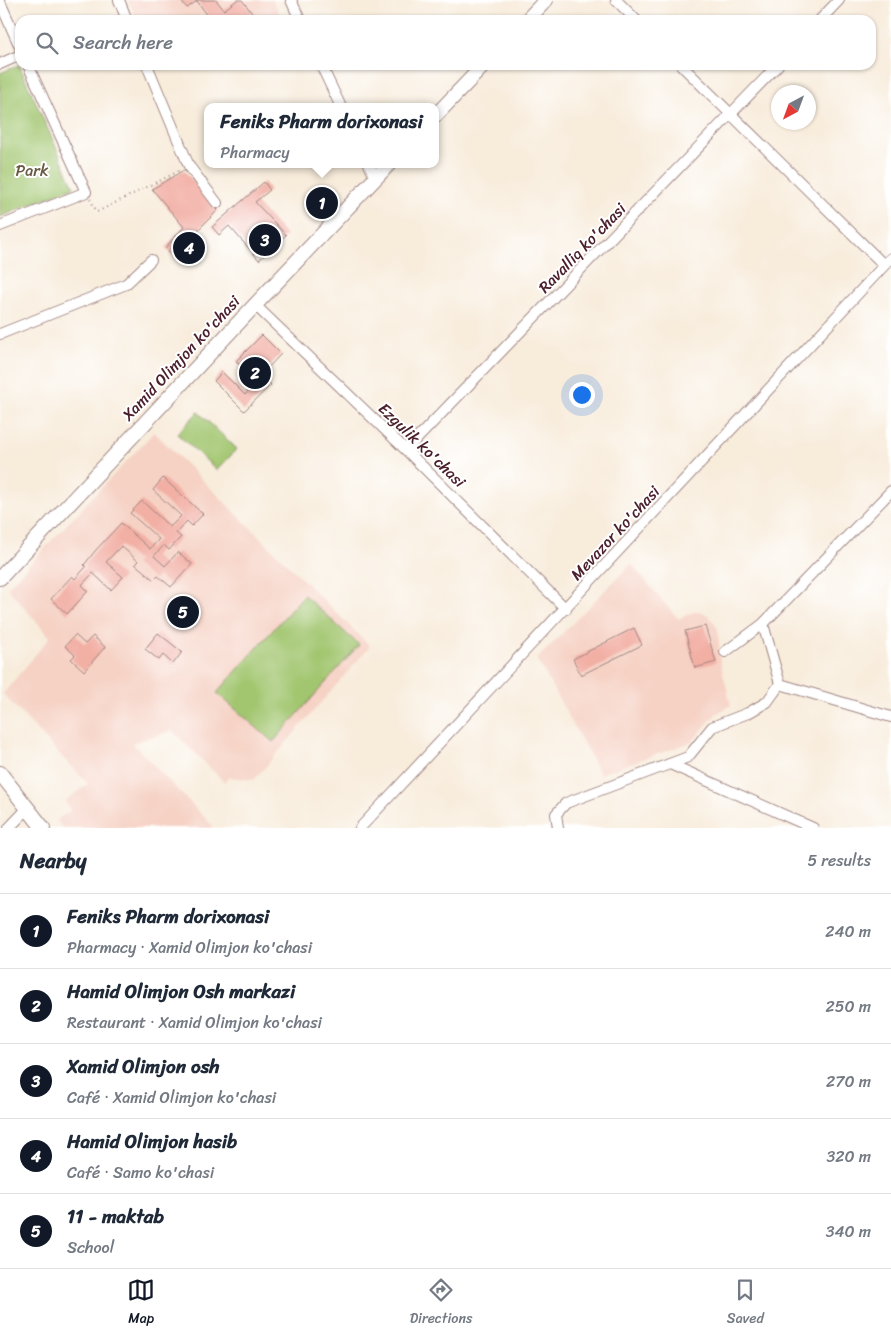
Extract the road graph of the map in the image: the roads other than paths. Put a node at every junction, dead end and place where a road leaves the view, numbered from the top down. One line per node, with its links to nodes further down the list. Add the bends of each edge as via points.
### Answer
1 (119, 0): 7 (street)
2 (291, 0): 8 (street)
3 (546, 0): 9 (main road)
4 (616, 0): 10 (street)
5 (839, 0): 11 (street)
6 (0, 2): 12 (street)
7 (125, 15)
8 (298, 15)
9 (532, 15)
10 (631, 15)
11 (825, 15)
12 (15, 36)
13 (15, 57): 14 (street)
14 (0, 64)
15 (30, 70): 28 (street, via 86,192)
16 (148, 70): 27 (street, via 190,166)
17 (324, 70): 21 (street)
18 (479, 70): 22 (main road)
19 (686, 70): 23 (street)
20 (773, 70): 23 (street, Ravalliq ko'chasi)
21 (339, 103)
22 (439, 112)
23 (731, 116): 30 (street); 33 (street, Ravalliq ko'chasi)
24 (371, 168): 26 (street)
25 (385, 168): 26 (main road, Xamid Olimjon ko'chasi)
26 (375, 178): 31 (main road, Xamid Olimjon ko'chasi)
27 (217, 202)
28 (0, 226)
29 (151, 260): 32 (street, via 126,284)
30 (888, 261): 36 (street, Mevazor ko'chasi)
31 (254, 305): 33 (street, Ezgulik ko'chasi); 35 (main road, Xamid Olimjon ko'chasi)
32 (0, 334)
33 (406, 450): 36 (street, Ezgulik ko'chasi)
34 (891, 491): 37 (street)
35 (0, 578)
36 (566, 609): 46 (street, Mevazor ko'chasi)
37 (763, 624): 38 (street); 39 (street)
38 (726, 652)
39 (780, 684): 40 (street); 41 (street, via 768,702 712,728 688,757)
40 (891, 716)
41 (670, 764): 47 (street, via 566,803 556,814); 48 (street)
42 (0, 773): 43 (main road)
43 (28, 808): 44 (street); 45 (main road)
44 (9, 828)
45 (43, 828)
46 (360, 828)
47 (558, 828)
48 (813, 828)

